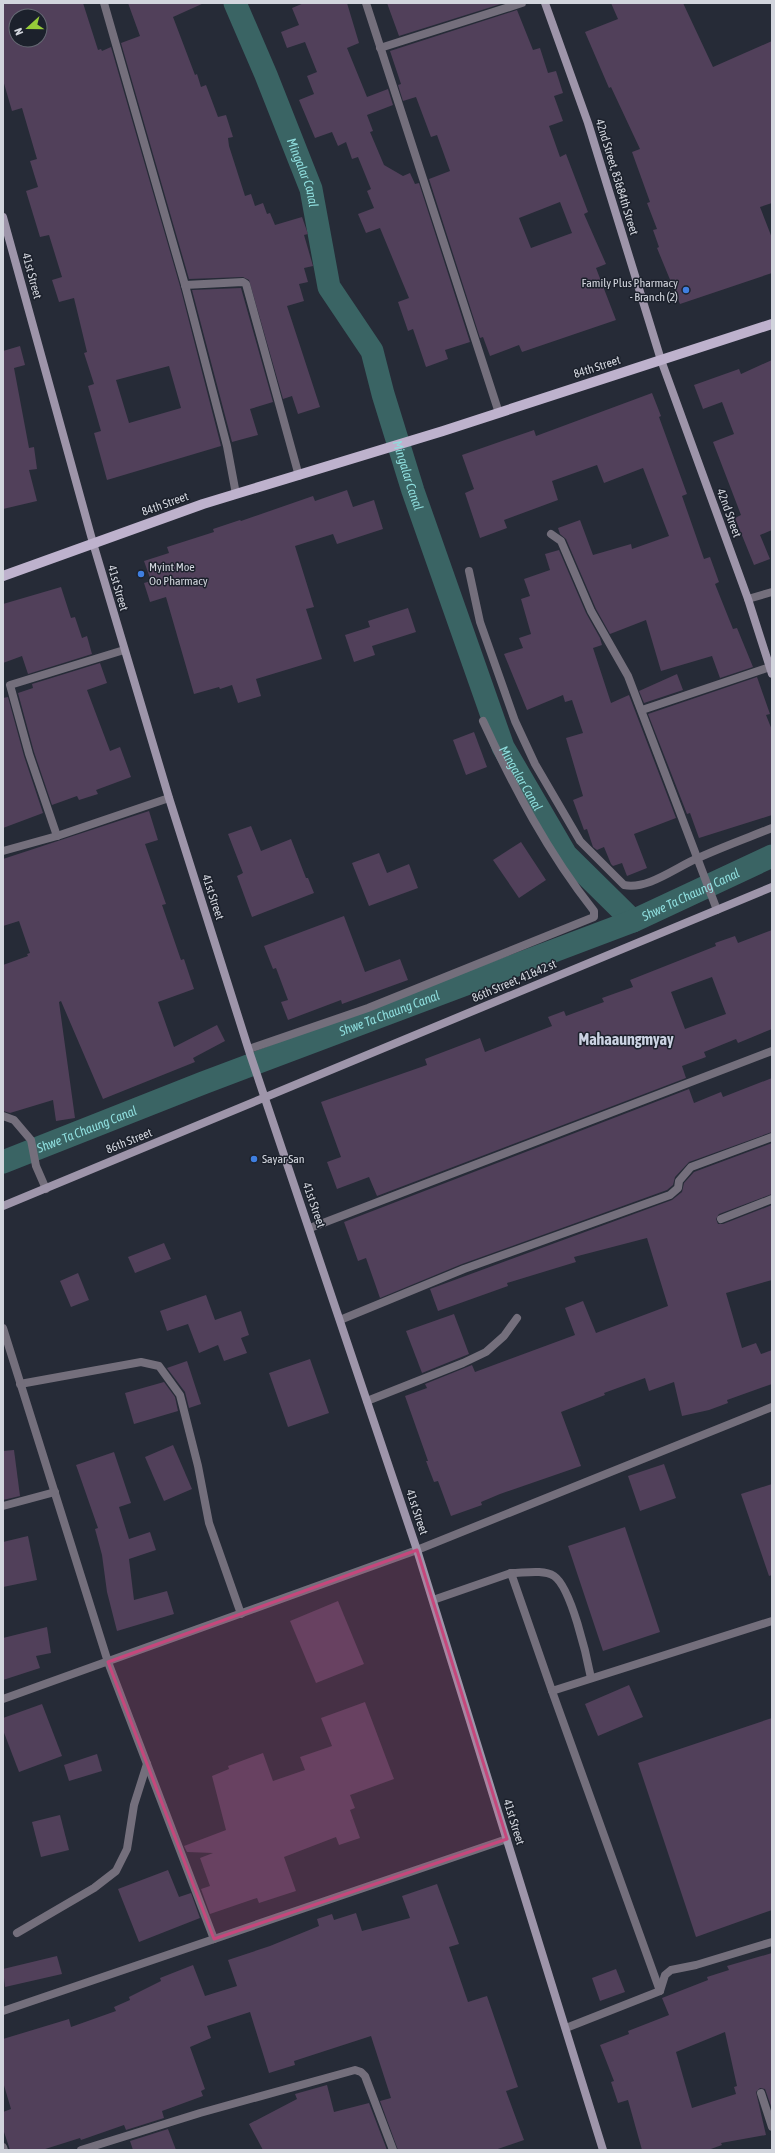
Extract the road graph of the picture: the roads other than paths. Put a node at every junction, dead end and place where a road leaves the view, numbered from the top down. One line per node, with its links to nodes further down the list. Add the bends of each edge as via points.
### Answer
1 (104, 3): 7 (street)
2 (366, 3): 5 (street)
3 (522, 3): 5 (street)
4 (544, 3): 9 (main road, 42nd Street, 83&84th Street, via 588,123)
5 (380, 48): 10 (street)
6 (3, 217): 14 (main road, 41st Street)
7 (185, 285): 11 (street, via 243,282 246,284); 12 (street, via 227,446)
8 (772, 324): 9 (main road, 84th Street)
9 (661, 360): 10 (main road, 84th Street); 18 (main road, 42nd Street)
10 (499, 413): 11 (main road, 84th Street)
11 (299, 476): 12 (main road, 84th Street)
12 (236, 494): 14 (main road, 84th Street)
13 (551, 534): 23 (street, via 561,542 591,611 628,676)
14 (93, 543): 16 (main road, 84th Street); 19 (main road, 41st Street)
15 (469, 571): 29 (street, via 480,622 515,721 535,764 580,841 624,885 632,886)
16 (3, 576)
17 (772, 592): 18 (street)
18 (748, 599): 20 (main road, 42nd Street)
19 (124, 650): 22 (street); 25 (main road, 41st Street)
20 (769, 655): 21 (main road, 42nd Street)
21 (771, 670): 23 (street)
22 (6, 686): 27 (street)
23 (642, 710): 29 (street)
24 (483, 721): 33 (street, via 514,788 545,842 594,911 594,917 368,1008)
25 (168, 798): 27 (street); 33 (main road, 41st Street)
26 (772, 828): 29 (street)
27 (57, 836): 28 (street)
28 (3, 851)
29 (699, 862): 31 (street)
30 (772, 887): 31 (main road, 86th Street, 41&42 st)
31 (717, 910): 34 (main road, 86th Street, 41&42 st)
32 (772, 1051): 41 (street)
33 (250, 1052): 34 (main road, 41st Street)
34 (265, 1099): 37 (main road, 86th Street); 41 (main road, 41st Street)
35 (3, 1116): 37 (street, via 14,1120 31,1140 36,1166)
36 (772, 1137): 43 (street, via 691,1167 679,1181 678,1188 670,1195 464,1269)
37 (46, 1189): 39 (main road, 86th Street)
38 (772, 1199): 40 (street)
39 (3, 1206)
40 (720, 1219)
41 (310, 1228): 43 (main road, 41st Street)
42 (517, 1318): 46 (street, via 504,1336 486,1352)
43 (340, 1320): 46 (main road, 41st Street)
44 (3, 1328): 45 (street)
45 (20, 1384): 48 (street); 53 (street, via 141,1362 159,1366 180,1394 209,1523)
46 (368, 1400): 50 (main road, 41st Street)
47 (772, 1407): 50 (street)
48 (54, 1492): 49 (street); 55 (street)
49 (3, 1506)
50 (417, 1550): 52 (main road, 41st Street); 53 (street)
51 (511, 1573): 52 (street); 56 (street, via 544,1573 555,1577 565,1592 583,1640); 57 (street)
52 (432, 1600): 60 (main road, 41st Street)
53 (241, 1614): 55 (street)
54 (772, 1621): 56 (street)
55 (108, 1662): 58 (street); 59 (street)
56 (591, 1678): 57 (street)
57 (552, 1691): 64 (street)
58 (3, 1699)
59 (147, 1764): 61 (street, via 134,1805 127,1849 116,1871 94,1888); 62 (street)
60 (507, 1839): 62 (street); 66 (main road, 41st Street)
61 (17, 1933)
62 (214, 1939): 65 (street)
63 (772, 1942): 64 (street, via 671,1970 665,1975)
64 (660, 1991): 66 (street)
65 (3, 2011)
66 (566, 2028): 71 (main road, 41st Street)
67 (761, 2093): 68 (street)
68 (772, 2126)
69 (81, 2150): 70 (street, via 200,2113 355,2070 365,2076)
70 (393, 2150)
71 (603, 2150)

